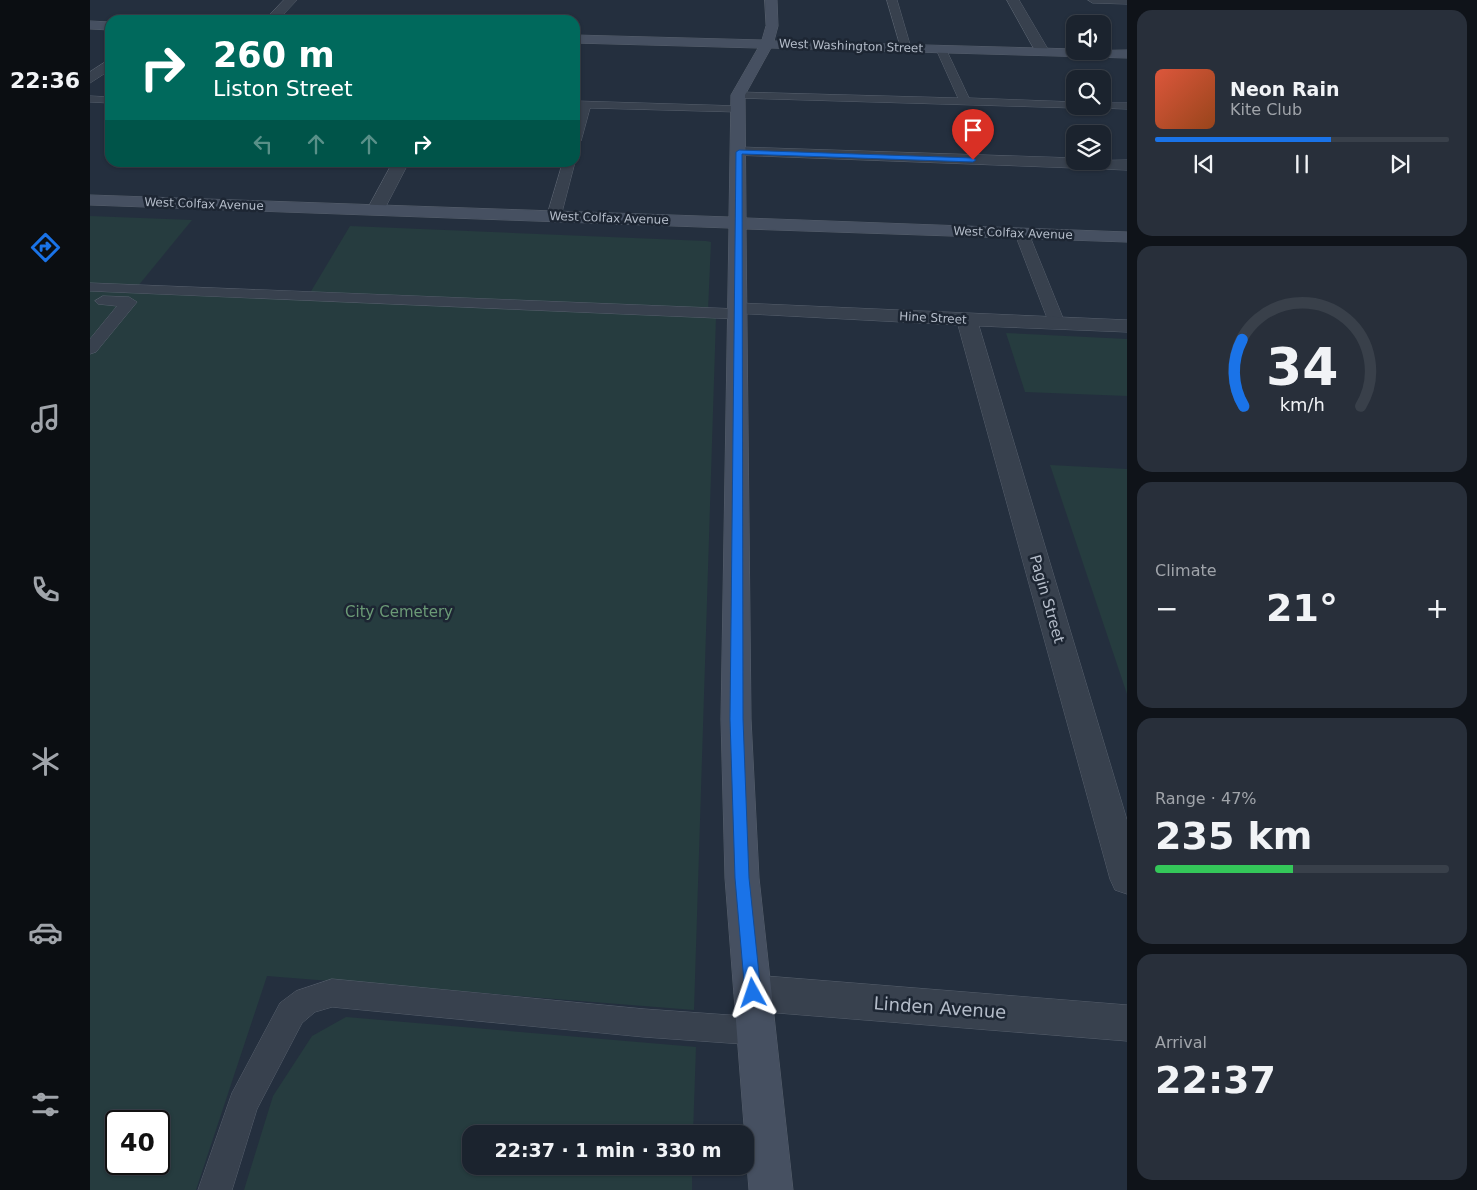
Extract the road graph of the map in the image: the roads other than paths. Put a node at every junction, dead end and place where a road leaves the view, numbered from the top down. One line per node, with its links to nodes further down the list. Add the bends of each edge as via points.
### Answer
1 (292, 0): 7 (street)
2 (772, 0): 11 (street, via 772,26)
3 (892, 0): 12 (lane)
4 (1013, 0): 14 (street)
5 (1093, 0): 6 (lane)
6 (1127, 1)
7 (276, 15)
8 (90, 25): 9 (street)
9 (105, 26)
10 (580, 39): 11 (street, West Washington Street)
11 (767, 44): 12 (street, West Washington Street); 20 (street)
12 (906, 48): 13 (street, West Washington Street)
13 (941, 49): 14 (street, West Washington Street); 21 (lane)
14 (1042, 51): 15 (street, West Washington Street)
15 (1127, 54)
16 (105, 67): 17 (street)
17 (90, 79)
18 (90, 100): 19 (lane)
19 (105, 100)
20 (738, 102): 21 (lane); 22 (lane); 26 (street)
21 (965, 102): 23 (lane)
22 (580, 104)
23 (1066, 105)
24 (1111, 106): 25 (lane)
25 (1127, 106)
26 (739, 152): 27 (street); 33 (street)
27 (1127, 166)
28 (398, 167): 31 (street)
29 (568, 167): 32 (lane)
30 (90, 200): 31 (street, West Colfax Avenue)
31 (376, 210): 32 (street, West Colfax Avenue)
32 (554, 216): 33 (street, West Colfax Avenue)
33 (738, 223): 34 (street, West Colfax Avenue); 38 (street)
34 (1022, 234): 35 (street, West Colfax Avenue); 40 (lane)
35 (1127, 238)
36 (90, 286): 38 (lane)
37 (90, 300): 42 (lane, via 129,302)
38 (739, 312): 39 (street, Hine Street); 44 (street, via 736,719 742,878)
39 (967, 319): 40 (street, Hine Street); 43 (street, Pagin Street)
40 (1057, 323): 41 (street, Hine Street)
41 (1127, 326)
42 (90, 349)
43 (1127, 879)
44 (753, 993): 45 (street, Linden Avenue); 46 (street)
45 (1127, 1022)
46 (757, 1031): 47 (lane, via 644,1024 332,993 306,1002 291,1012 243,1104); 48 (street)
47 (215, 1190)
48 (771, 1190)

